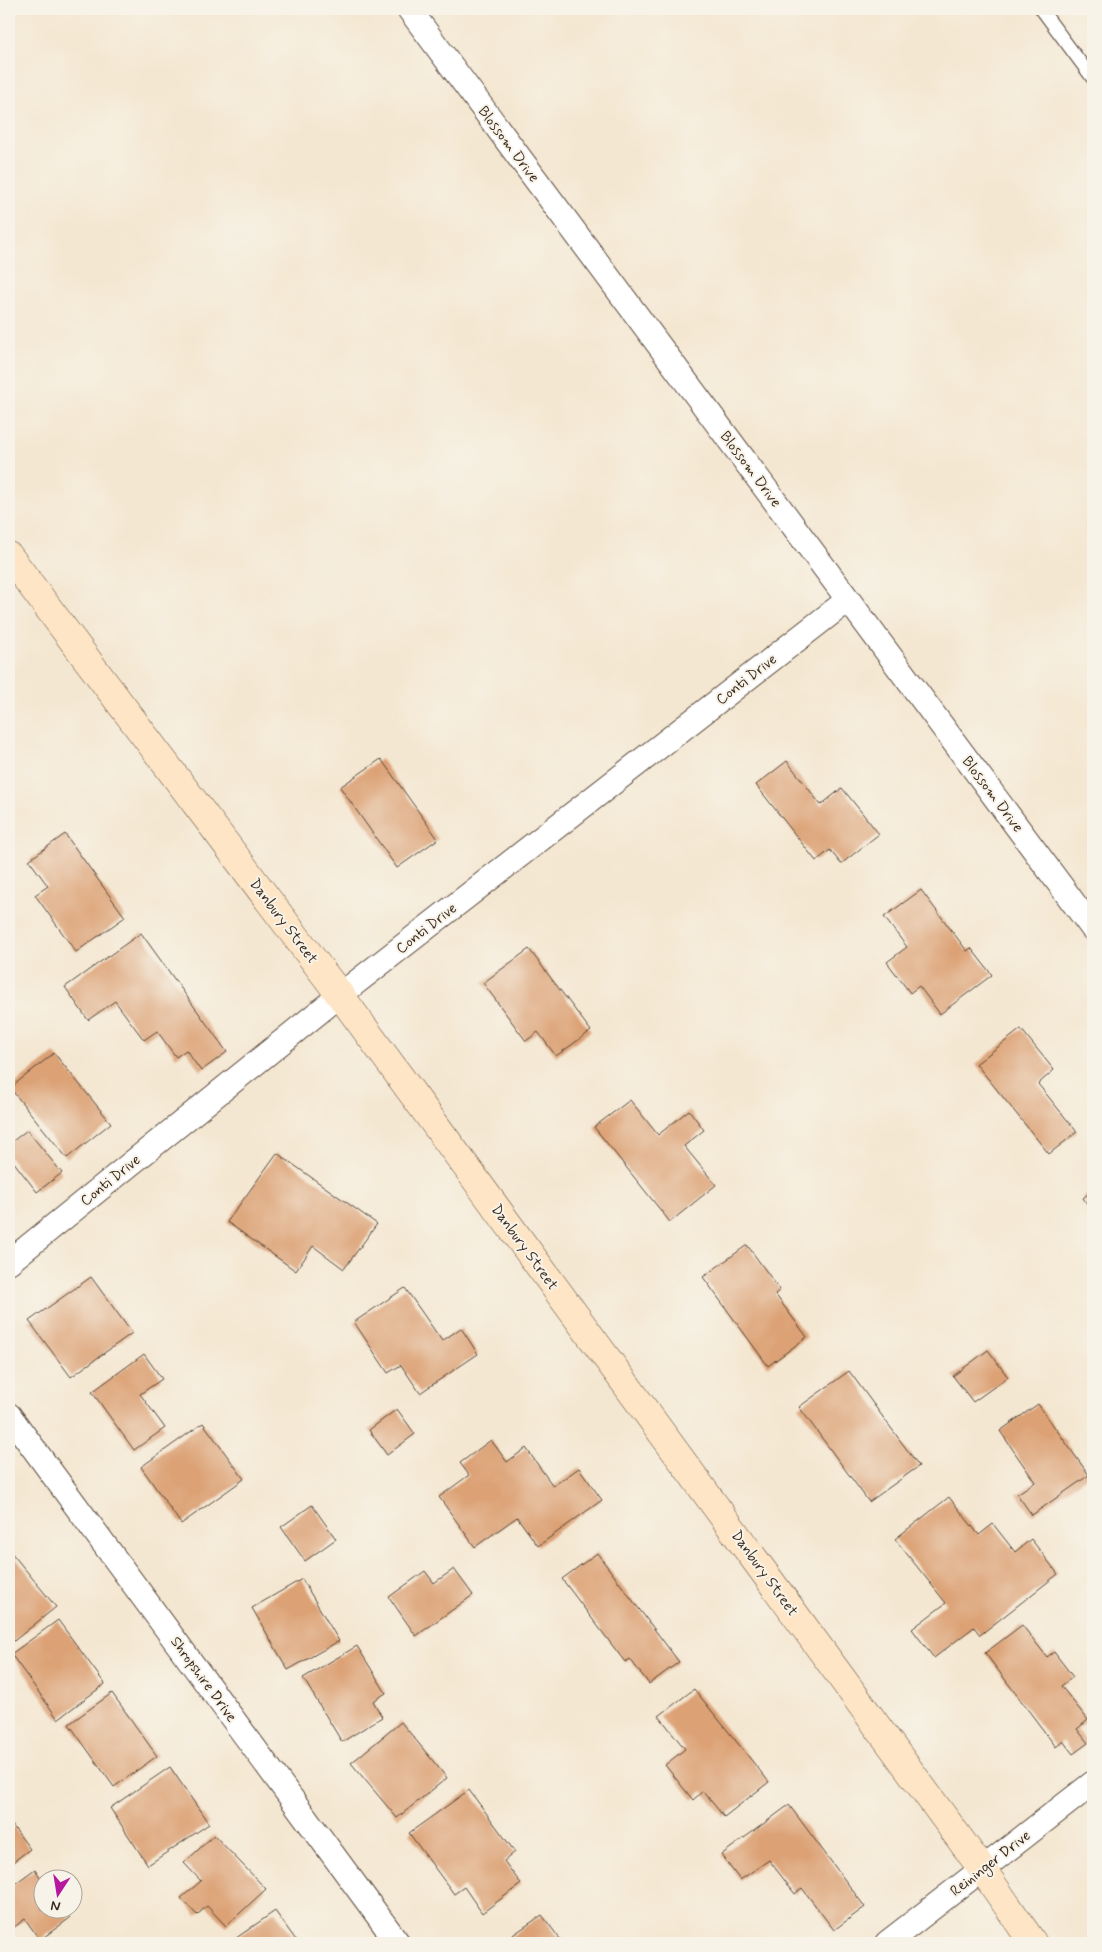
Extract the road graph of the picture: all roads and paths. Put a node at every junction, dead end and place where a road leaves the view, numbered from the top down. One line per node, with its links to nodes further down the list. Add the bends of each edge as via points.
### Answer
1 (409, 9): 5 (street, Blossom Drive)
2 (1041, 9): 3 (lane)
3 (1093, 80)
4 (9, 556): 7 (street, Danbury Street)
5 (848, 600): 6 (street, Blossom Drive); 7 (street, Conti Drive)
6 (1093, 929)
7 (340, 995): 8 (street, Conti Drive); 11 (street, Danbury Street)
8 (9, 1262)
9 (9, 1415): 12 (street, Shropshire Drive)
10 (1093, 1784): 11 (street, Reininger Drive)
11 (982, 1869): 13 (street, Reininger Drive); 14 (street, Danbury Street)
12 (398, 1943)
13 (887, 1943)
14 (1033, 1943)

